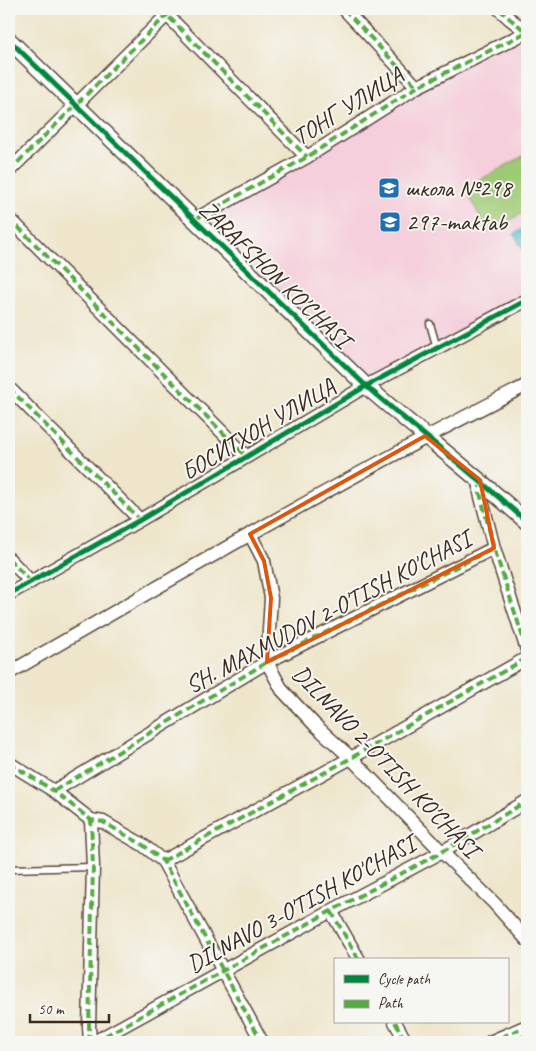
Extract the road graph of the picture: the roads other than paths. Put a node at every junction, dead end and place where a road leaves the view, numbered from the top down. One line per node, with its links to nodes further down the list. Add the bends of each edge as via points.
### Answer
1 (344, 9): 6 (street)
2 (499, 9): 4 (street)
3 (167, 11): 7 (street); 8 (street)
4 (527, 32): 6 (street, ТОНГ УЛИЦА)
5 (9, 40): 7 (street, ZARAFSHON KO'CHASI)
6 (417, 87): 8 (street, ТОНГ УЛИЦА)
7 (77, 105): 9 (street); 11 (street, ZARAFSHON KO'CHASI)
8 (307, 157): 11 (street, ТОНГ УЛИЦА)
9 (9, 171)
10 (9, 218): 19 (street)
11 (194, 220): 16 (street, ZARAFSHON KO'CHASI)
12 (527, 300): 14 (street, БОСИТХОН УЛИЦА)
13 (430, 324): 14 (lane)
14 (437, 348): 16 (street, БОСИТХОН УЛИЦА)
15 (527, 385): 18 (street)
16 (366, 386): 18 (street, ZARAFSHON KO'CHASI); 19 (street, БОСИТХОН УЛИЦА)
17 (9, 388): 21 (street)
18 (425, 436): 20 (street, ZARAFSHON KO'CHASI); 23 (street)
19 (246, 456): 21 (street, БОСИТХОН УЛИЦА)
20 (480, 480): 22 (street, ZARAFSHON KO'CHASI); 24 (street, via 480,494)
21 (140, 520): 26 (street, БОСИТХОН УЛИЦА)
22 (527, 522)
23 (250, 534): 30 (street, DILNAVO 2-O'TISH KO'CHASI, via 264,561 271,598); 31 (street)
24 (494, 548): 28 (street); 30 (street, SH. MAXMUDOV 2-O'TISH KO'CHASI)
25 (9, 559): 26 (street)
26 (31, 582): 27 (street, БОСИТХОН УЛИЦА)
27 (9, 594)
28 (527, 650)
29 (527, 658): 32 (street)
30 (267, 662): 32 (street, DILNAVO 2-O'TISH KO'CHASI, via 282,690); 34 (street, SH. MAXMUDOV 2-O'TISH KO'CHASI)
31 (9, 673)
32 (351, 758): 37 (street, DILNAVO 2-O'TISH KO'CHASI); 38 (street)
33 (9, 763): 34 (street)
34 (54, 791): 36 (street)
35 (527, 801): 37 (street, DILNAVO 3-O'TISH KO'CHASI)
36 (90, 820): 38 (street, via 103,822 143,845); 39 (street)
37 (442, 852): 41 (street, DILNAVO 3-O'TISH KO'CHASI); 42 (street, DILNAVO 2-O'TISH KO'CHASI)
38 (163, 861): 44 (street)
39 (93, 868): 40 (lane); 47 (street, via 89,1027)
40 (9, 869)
41 (331, 911): 43 (street); 44 (street, DILNAVO 3-O'TISH KO'CHASI)
42 (527, 940)
43 (357, 958)
44 (223, 971): 47 (street, DILNAVO 3-O'TISH KO'CHASI); 48 (street)
45 (396, 1024): 49 (street)
46 (527, 1026): 50 (street)
47 (92, 1042)
48 (262, 1042)
49 (406, 1042)
50 (490, 1042)

